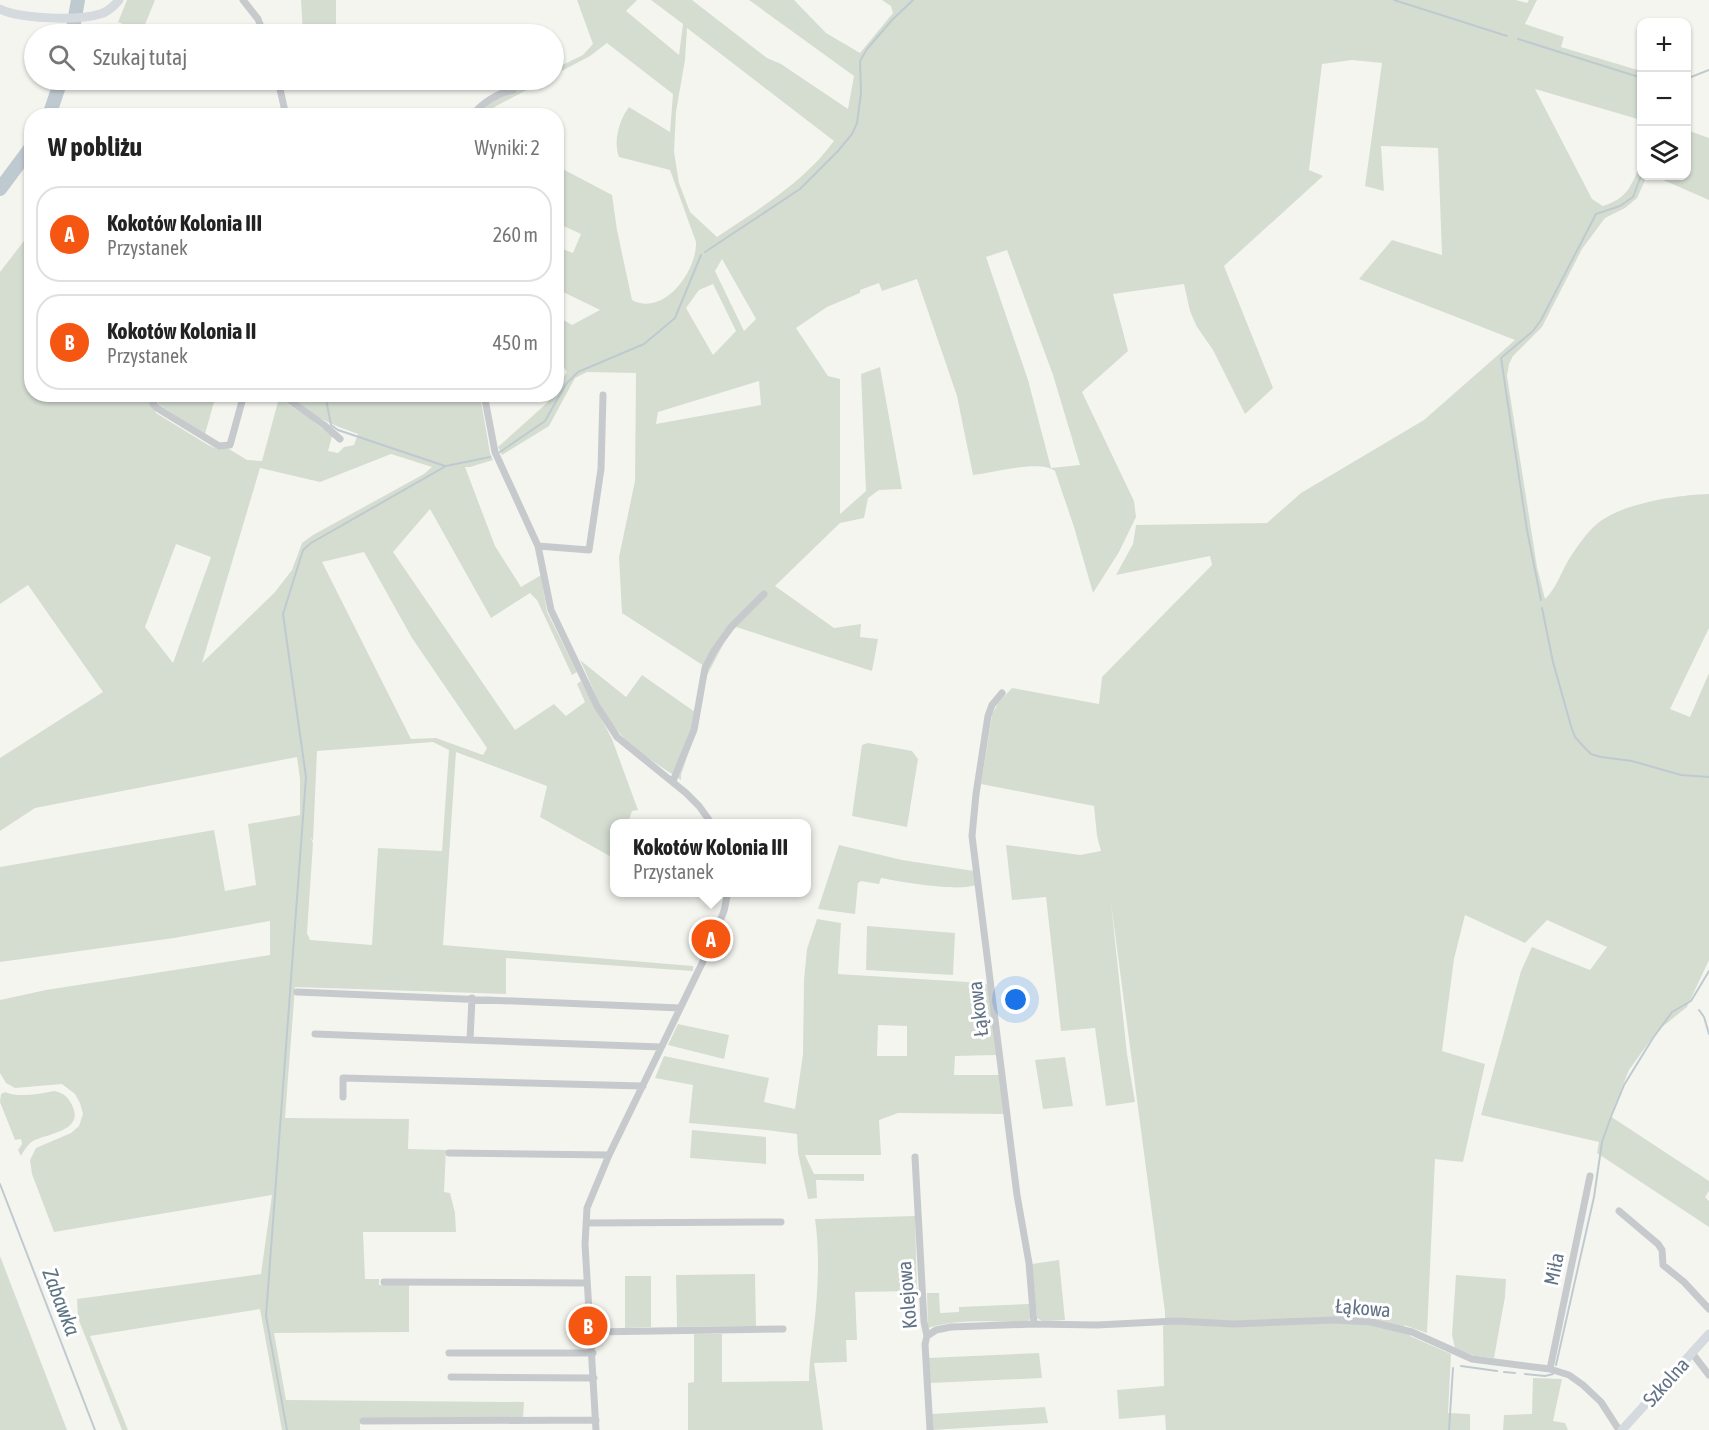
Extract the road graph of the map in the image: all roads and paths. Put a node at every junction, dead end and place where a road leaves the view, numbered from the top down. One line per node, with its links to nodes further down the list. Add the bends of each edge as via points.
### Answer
1 (119, 0): 3 (street, via 105,12 94,15 46,18 19,16)
2 (243, 0): 4 (street)
3 (0, 9)
4 (260, 24)
5 (280, 90): 7 (street)
6 (513, 90): 8 (street, via 486,101)
7 (284, 108)
8 (479, 108)
9 (603, 395): 15 (street, via 601,469 589,550)
10 (154, 402): 11 (street, via 157,408 219,446 230,445)
11 (242, 402)
12 (292, 402): 14 (street)
13 (485, 402): 15 (street, via 495,453)
14 (340, 439)
15 (538, 546): 18 (street, via 551,610 604,720 632,750)
16 (764, 594): 18 (street, via 731,627 705,669 694,730)
17 (1002, 693): 39 (street, Łąkowa, via 988,716 972,836)
18 (673, 781): 19 (street)
19 (708, 819)
20 (727, 897): 23 (street, via 714,937)
21 (297, 992): 22 (street)
22 (472, 998): 23 (street); 25 (street)
23 (680, 1008): 26 (street)
24 (315, 1035): 25 (street)
25 (470, 1040): 26 (street)
26 (661, 1047): 27 (street)
27 (643, 1086): 28 (street, via 343,1078); 30 (street)
28 (343, 1097)
29 (449, 1153): 30 (street)
30 (609, 1155): 35 (street, via 587,1208)
31 (915, 1157): 43 (street, Kolejowa)
32 (1590, 1176): 47 (street, Miła)
33 (1619, 1211): 38 (street, via 1658,1244 1664,1265)
34 (781, 1222): 35 (street)
35 (586, 1223): 37 (street)
36 (384, 1282): 37 (street)
37 (587, 1283): 41 (street)
38 (1709, 1309)
39 (1035, 1324): 43 (street, Łąkowa, via 951,1327); 47 (street, Łąkowa, via 1359,1321 1401,1328 1479,1361)
40 (783, 1329): 41 (street)
41 (592, 1332): 45 (street)
42 (1709, 1334): 46 (street, Szkolna)
43 (927, 1336): 54 (street, Kolejowa)
44 (449, 1353): 45 (street)
45 (593, 1353): 50 (street)
46 (1692, 1353): 48 (street); 55 (street, Szkolna)
47 (1550, 1369): 55 (street, Łąkowa, via 1583,1385 1601,1402)
48 (1709, 1375)
49 (451, 1377): 50 (street)
50 (594, 1378): 52 (street)
51 (363, 1420): 52 (street)
52 (596, 1420): 53 (street)
53 (596, 1430)
54 (930, 1430)
55 (1620, 1430)

